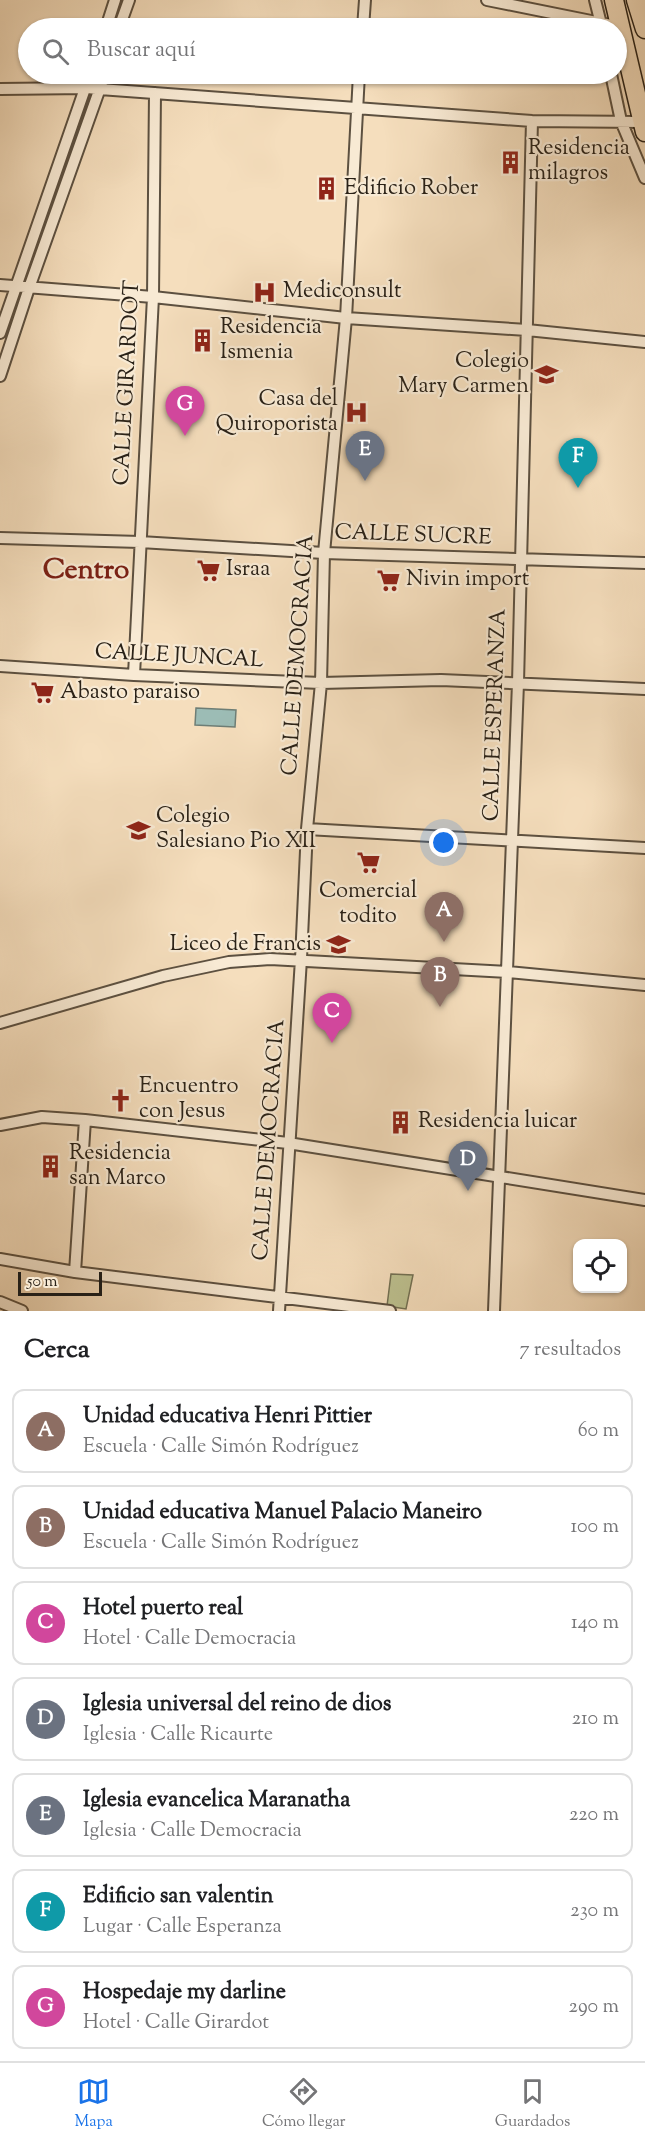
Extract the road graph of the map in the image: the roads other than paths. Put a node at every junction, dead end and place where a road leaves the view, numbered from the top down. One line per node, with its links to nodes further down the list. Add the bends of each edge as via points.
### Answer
1 (115, 0): 8 (street)
2 (129, 0): 9 (street)
3 (365, 0): 10 (street)
4 (487, 0): 11 (street)
5 (595, 0): 12 (street)
6 (614, 0): 13 (highway)
7 (639, 1): 14 (highway)
8 (109, 18)
9 (123, 18)
10 (364, 18)
11 (567, 18)
12 (600, 18)
13 (619, 18)
14 (645, 28)
15 (627, 54): 27 (highway)
16 (87, 84): 20 (street)
17 (101, 84): 22 (street)
18 (358, 84): 24 (street, CALLE DEMOCRACIA)
19 (613, 84): 26 (street)
20 (86, 88): 21 (street); 22 (street); 30 (street)
21 (0, 89)
22 (99, 89): 23 (street); 31 (street)
23 (155, 93): 24 (street); 32 (street, CALLE GIRARDOT)
24 (356, 108): 25 (street); 33 (street, CALLE DEMOCRACIA)
25 (532, 121): 26 (street); 34 (street, CALLE ESPERANZA)
26 (621, 121): 27 (street); 28 (street)
27 (643, 127)
28 (645, 178)
29 (0, 285): 30 (street)
30 (15, 286): 31 (street); 35 (street)
31 (29, 288): 32 (street); 37 (street)
32 (153, 297): 33 (street); 39 (street, CALLE GIRARDOT)
33 (346, 318): 34 (street); 40 (street, CALLE DEMOCRACIA)
34 (527, 330): 36 (street); 41 (street, CALLE ESPERANZA)
35 (0, 333)
36 (645, 342)
37 (0, 376)
38 (0, 537): 39 (street, CALLE SUCRE)
39 (140, 542): 40 (street, CALLE SUCRE); 44 (street, CALLE GIRARDOT)
40 (324, 552): 41 (street, CALLE SUCRE); 45 (street, CALLE DEMOCRACIA)
41 (522, 560): 42 (street, CALLE SUCRE); 46 (street, CALLE ESPERANZA)
42 (645, 563)
43 (0, 666): 44 (street, CALLE JUNCAL)
44 (134, 675): 45 (street, CALLE JUNCAL)
45 (321, 683): 46 (street, CALLE JUNCAL); 48 (street, CALLE DEMOCRACIA)
46 (518, 683): 47 (street, CALLE JUNCAL); 49 (street, CALLE ESPERANZA)
47 (645, 689)
48 (307, 829): 49 (street); 51 (street, CALLE DEMOCRACIA)
49 (511, 840): 50 (street); 52 (street, CALLE ESPERANZA)
50 (645, 848)
51 (301, 960): 52 (street); 54 (street, via 207,966); 57 (street, CALLE DEMOCRACIA)
52 (508, 972): 53 (street); 58 (street, CALLE ESPERANZA)
53 (645, 985)
54 (0, 1023)
55 (85, 1120): 56 (street, via 42,1117); 57 (street); 61 (street)
56 (0, 1125)
57 (288, 1143): 58 (street); 62 (street, CALLE DEMOCRACIA)
58 (500, 1178): 59 (street); 67 (street, CALLE ESPERANZA)
59 (645, 1200)
60 (0, 1259): 61 (street)
61 (75, 1272): 62 (street)
62 (279, 1296): 65 (street, CALLE DEMOCRACIA); 66 (street)
63 (0, 1302): 64 (street)
64 (22, 1311)
65 (279, 1311)
66 (390, 1311)
67 (494, 1311)

